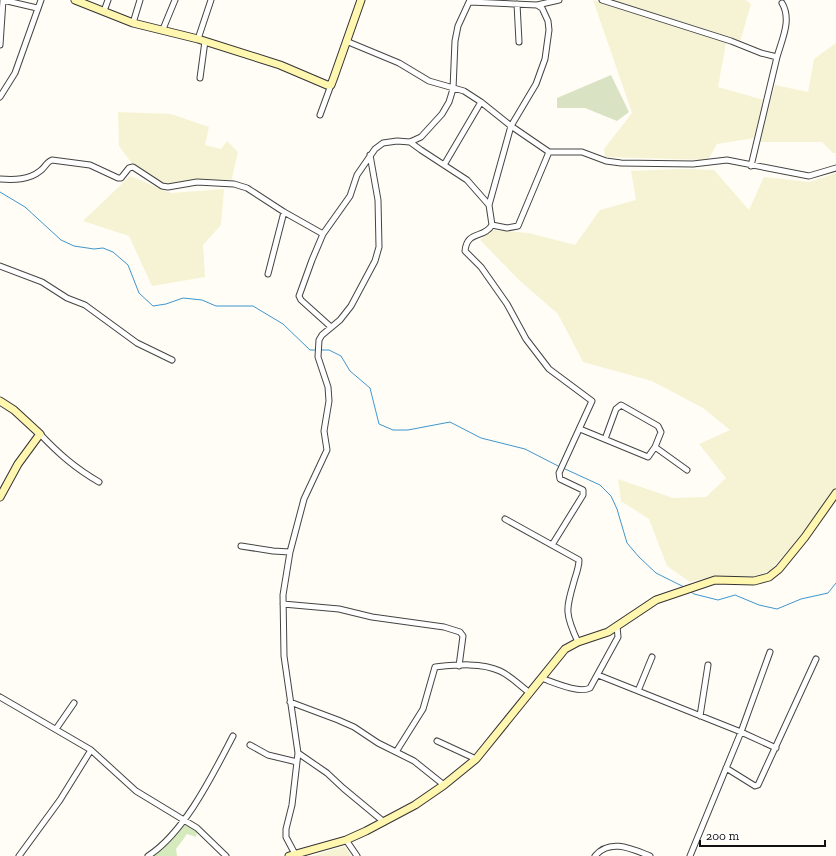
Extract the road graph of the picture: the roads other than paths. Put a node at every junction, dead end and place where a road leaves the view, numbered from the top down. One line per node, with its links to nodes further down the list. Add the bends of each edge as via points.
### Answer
1 (40, 0): 14 (street)
2 (75, 0): 15 (main road)
3 (108, 0): 15 (street)
4 (140, 0): 16 (street)
5 (175, 0): 17 (street)
6 (211, 0): 18 (street)
7 (361, 0): 19 (main road)
8 (559, 0): 13 (street)
9 (602, 0): 22 (street)
10 (470, 1): 12 (street); 25 (street, via 458,26 455,41)
11 (782, 2): 22 (street, via 787,21)
12 (517, 4): 13 (street); 20 (street)
13 (537, 5): 29 (street, via 542,8 548,21 545,59 536,84)
14 (37, 8): 21 (street, via 3,0); 26 (street, via 15,73)
15 (104, 11): 16 (main road)
16 (133, 23): 17 (main road)
17 (162, 29): 18 (main road)
18 (202, 40): 23 (street); 24 (main road, via 280,65)
19 (346, 42): 24 (main road); 25 (street, via 399,63 429,81)
20 (519, 42)
21 (0, 45)
22 (777, 57): 34 (street)
23 (200, 78)
24 (331, 85): 28 (street)
25 (453, 89): 27 (street, via 464,91); 30 (street, via 442,114 421,137)
26 (0, 97)
27 (481, 102): 29 (street); 33 (street)
28 (320, 114)
29 (511, 126): 31 (street); 37 (street)
30 (410, 142): 32 (street, via 383,143); 33 (street)
31 (549, 152): 34 (street, via 582,152 620,163 693,164 727,160); 39 (street, via 518,226 507,228)
32 (370, 155): 40 (street, via 357,175 350,196); 43 (street, via 378,200 379,248 362,288 340,320)
33 (444, 165): 37 (street, via 467,180)
34 (751, 166): 35 (street, via 809,176)
35 (836, 168)
36 (0, 179): 38 (street, via 31,177 52,160 90,165 118,178 121,178 130,167 162,186 197,182 223,183 247,188)
37 (489, 205): 39 (street)
38 (284, 212): 40 (street); 42 (street)
39 (492, 225): 46 (street, via 487,231 470,239 466,244 466,251 507,304 526,338 549,369 591,400)
40 (324, 234): 43 (street, via 299,296)
41 (0, 266): 44 (street, via 42,282 67,298 85,304 137,343)
42 (268, 274)
43 (331, 327): 57 (street, via 322,335 318,347 329,394 329,411 324,431 327,450 304,499)
44 (172, 360)
45 (0, 401): 47 (main road)
46 (580, 429): 48 (street); 55 (street, via 559,475 562,481 583,490 584,495)
47 (40, 434): 51 (street, via 74,467); 53 (main road, via 18,464)
48 (605, 439): 49 (street, via 648,457); 49 (street, via 613,415 621,405 660,429)
49 (655, 447): 50 (street)
50 (687, 470)
51 (99, 482)
52 (836, 493): 59 (main road, via 805,537 773,574 754,581 721,579 698,585 649,603)
53 (0, 497)
54 (505, 519): 55 (street)
55 (552, 545): 60 (street, via 578,560 578,569 566,610)
56 (241, 546): 57 (street)
57 (290, 552): 58 (street)
58 (283, 604): 65 (street, via 360,612 372,617 456,630 462,636); 71 (street, via 284,656)
59 (617, 626): 60 (main road, via 601,635); 66 (street, via 618,636)
60 (578, 642): 67 (main road, via 563,652)
61 (770, 652): 75 (street)
62 (652, 657): 68 (street)
63 (816, 660): 79 (street)
64 (708, 665): 73 (street)
65 (459, 666): 69 (street, via 482,666 500,671); 81 (street, via 434,669 423,709)
66 (598, 675): 67 (street, via 590,688 582,690); 68 (street)
67 (541, 678): 69 (main road)
68 (638, 691): 73 (street)
69 (530, 693): 83 (main road)
70 (0, 697): 74 (street)
71 (290, 702): 81 (street, via 338,720); 82 (street)
72 (74, 703): 74 (street)
73 (700, 716): 75 (street)
74 (56, 729): 80 (street)
75 (741, 732): 79 (street); 85 (street)
76 (233, 736): 87 (street, via 203,793)
77 (437, 741): 83 (street)
78 (250, 745): 84 (street, via 268,755)
79 (776, 748): 85 (street, via 757,786)
80 (91, 750): 87 (street, via 136,791); 91 (street)
81 (396, 752): 86 (street)
82 (298, 753): 84 (street); 88 (street, via 327,772)
83 (476, 759): 86 (main road)
84 (297, 762): 90 (street, via 286,828)
85 (726, 768): 97 (street)
86 (444, 785): 88 (main road)
87 (183, 820): 92 (street, via 155,852); 93 (street, via 210,838)
88 (384, 822): 89 (main road)
89 (346, 840): 90 (main road); 94 (street)
90 (292, 855)
91 (19, 856)
92 (148, 856)
93 (226, 856)
94 (357, 856)
95 (595, 856): 96 (street, via 610,845 623,846)
96 (650, 856)
97 (690, 856)

